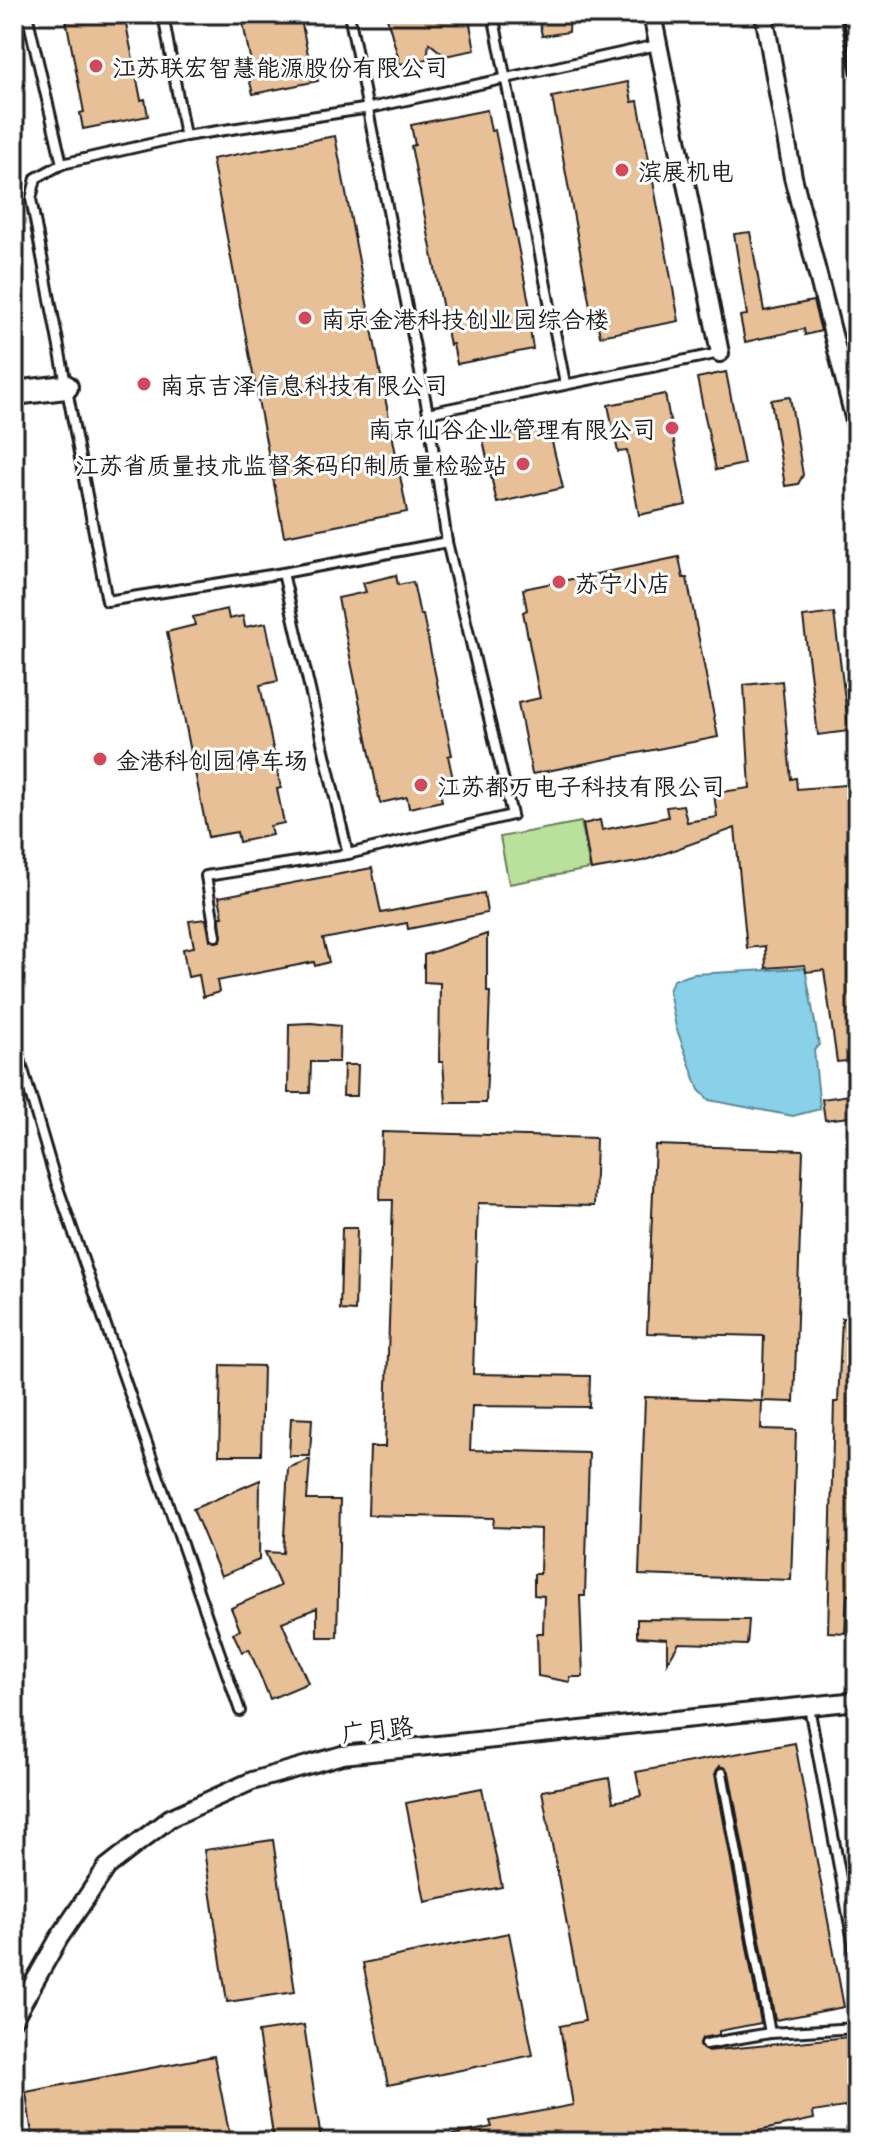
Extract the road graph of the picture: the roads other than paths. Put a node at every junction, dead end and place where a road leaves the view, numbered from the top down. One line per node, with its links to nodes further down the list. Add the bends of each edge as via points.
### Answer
1 (27, 14): 11 (lane)
2 (163, 14): 10 (lane)
3 (349, 14): 9 (lane)
4 (493, 14): 8 (lane)
5 (652, 14): 7 (street)
6 (764, 14): 17 (street, via 793,177)
7 (657, 45): 8 (lane); 12 (street)
8 (505, 76): 9 (lane); 13 (lane)
9 (370, 108): 10 (lane); 16 (lane)
10 (185, 136): 11 (lane)
11 (62, 164): 14 (lane, via 36,178 31,199)
12 (720, 353): 13 (lane)
13 (565, 383): 16 (lane)
14 (66, 387): 15 (street); 19 (lane, via 107,601)
15 (14, 393)
16 (428, 413): 18 (lane)
17 (857, 429)
18 (447, 542): 19 (lane); 20 (lane, via 512,815)
19 (283, 573): 20 (lane)
20 (348, 854): 21 (lane, via 206,876)
21 (216, 936)
22 (14, 1039): 25 (lane, via 56,1182)
23 (857, 1701): 24 (street, 广月路)
24 (809, 1707): 27 (lane); 28 (street, 广月路, via 342,1755 252,1781 170,1818 107,1867)
25 (240, 1711)
26 (722, 1773): 30 (lane)
27 (857, 1963)
28 (14, 2018)
29 (857, 2028): 30 (lane)
30 (770, 2033): 31 (lane)
31 (706, 2044)

